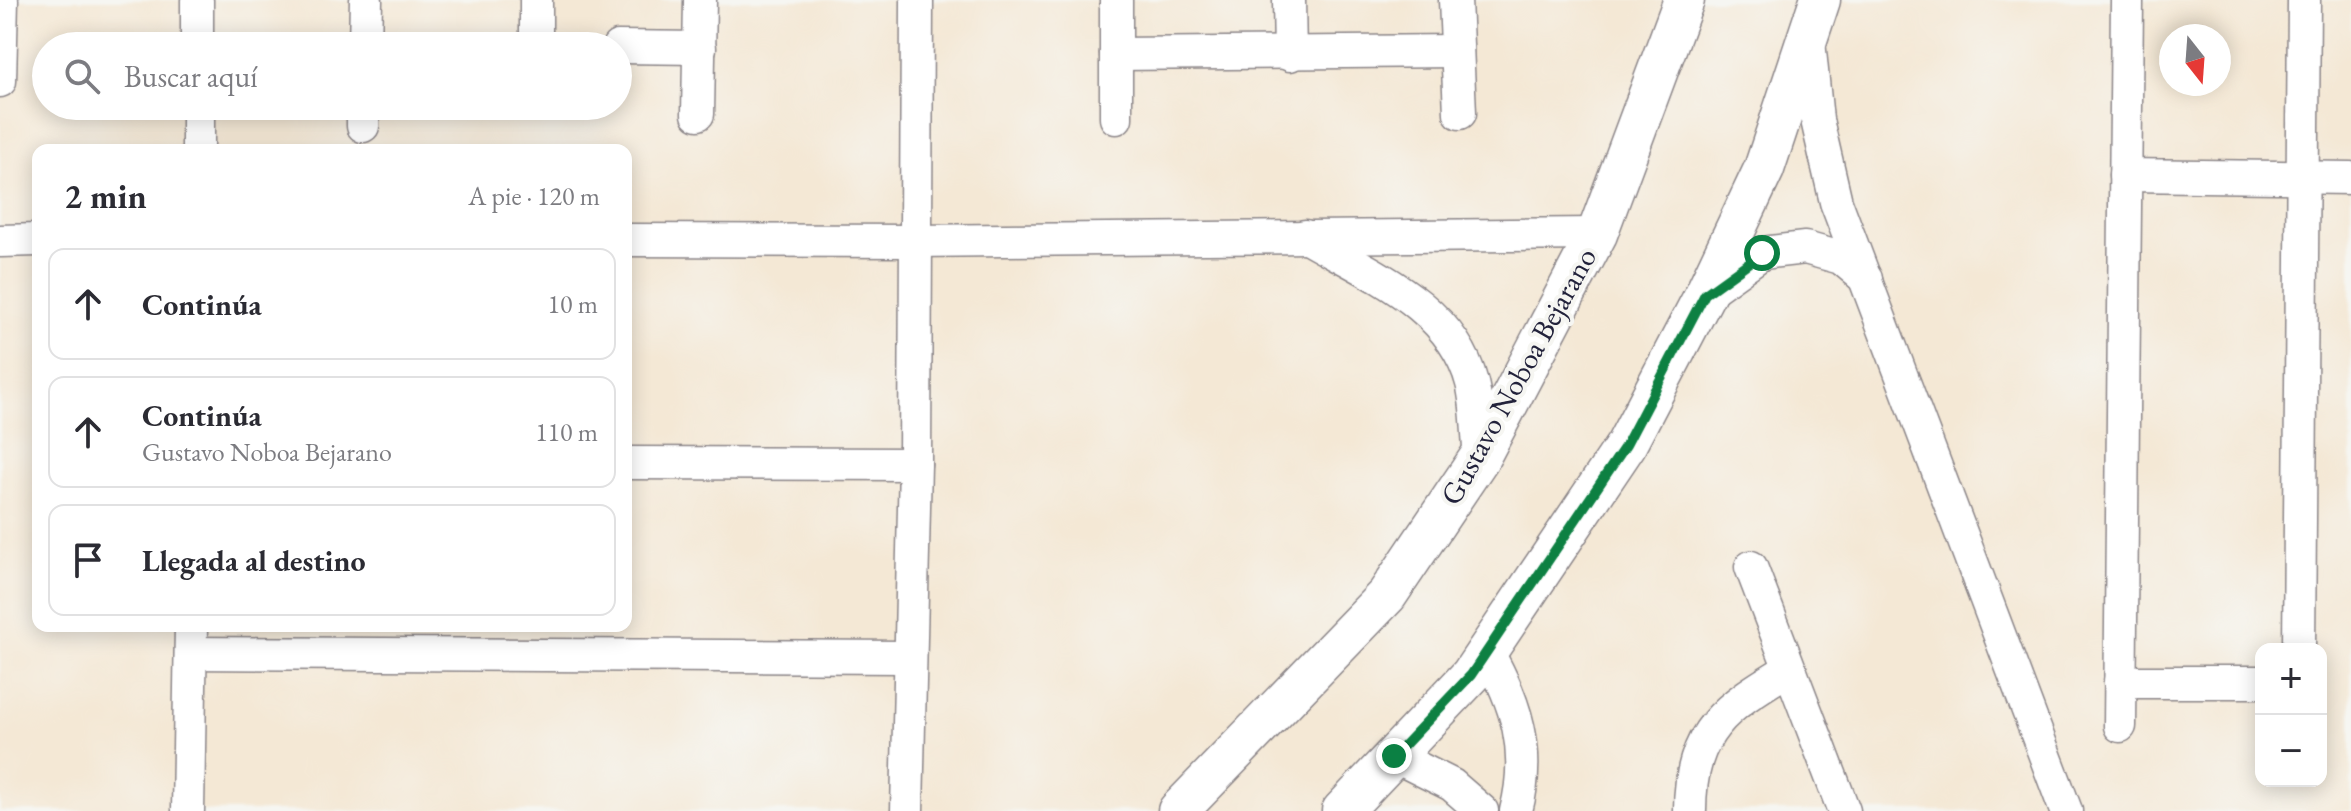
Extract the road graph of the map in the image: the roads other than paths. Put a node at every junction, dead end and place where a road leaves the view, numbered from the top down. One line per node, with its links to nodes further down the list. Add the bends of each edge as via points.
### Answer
1 (2, 0): 18 (street)
2 (197, 0): 14 (street)
3 (366, 0): 15 (street)
4 (536, 0): 16 (street)
5 (700, 0): 20 (street)
6 (917, 0): 38 (street)
7 (1116, 0): 22 (street)
8 (1289, 0): 23 (street)
9 (1455, 0): 21 (street)
10 (1684, 0): 33 (street, Gustavo Noboa Bejarano)
11 (1820, 0): 17 (street)
12 (2127, 0): 30 (street)
13 (2304, 0): 31 (street)
14 (197, 32)
15 (365, 32)
16 (536, 32)
17 (1809, 41): 39 (street, via 1817,120 1836,202); 40 (street, via 1764,169)
18 (0, 47): 24 (street)
19 (632, 47): 20 (street)
20 (700, 48): 26 (street)
21 (1457, 51): 23 (street); 25 (street)
22 (1116, 54): 23 (street); 27 (street)
23 (1290, 55)
24 (0, 81)
25 (1460, 113)
26 (698, 114)
27 (1116, 118)
28 (198, 120): 29 (street)
29 (198, 144)
30 (2125, 175): 31 (street); 50 (street)
31 (2303, 177): 32 (street); 46 (street)
32 (2351, 178)
33 (1597, 234): 34 (street); 41 (street, Gustavo Noboa Bejarano)
34 (1302, 235): 38 (street); 41 (street, via 1418,302 1453,341 1472,382)
35 (32, 240): 37 (street)
36 (632, 240): 38 (street)
37 (0, 241)
38 (916, 241): 43 (street)
39 (1866, 279): 40 (street, via 1841,258 1805,248 1762,253); 62 (street)
40 (1705, 294): 47 (street, via 1626,445)
41 (1480, 457): 56 (street, Gustavo Noboa Bejarano, via 1387,595)
42 (632, 463): 43 (street)
43 (915, 464): 48 (street)
44 (1751, 567): 49 (street)
45 (191, 640): 48 (street); 54 (street)
46 (2299, 643)
47 (1487, 651): 53 (street); 59 (street, via 1511,693 1520,723)
48 (910, 657): 55 (street)
49 (1789, 669): 60 (street, via 1735,702 1702,742); 61 (street)
50 (2120, 682): 51 (street); 52 (street)
51 (2255, 682)
52 (2120, 726)
53 (1394, 756): 57 (street); 58 (street, via 1452,785)
54 (188, 811)
55 (907, 811)
56 (1178, 811)
57 (1342, 811)
58 (1482, 811)
59 (1516, 811)
60 (1690, 811)
61 (1844, 811)
62 (2066, 811)

